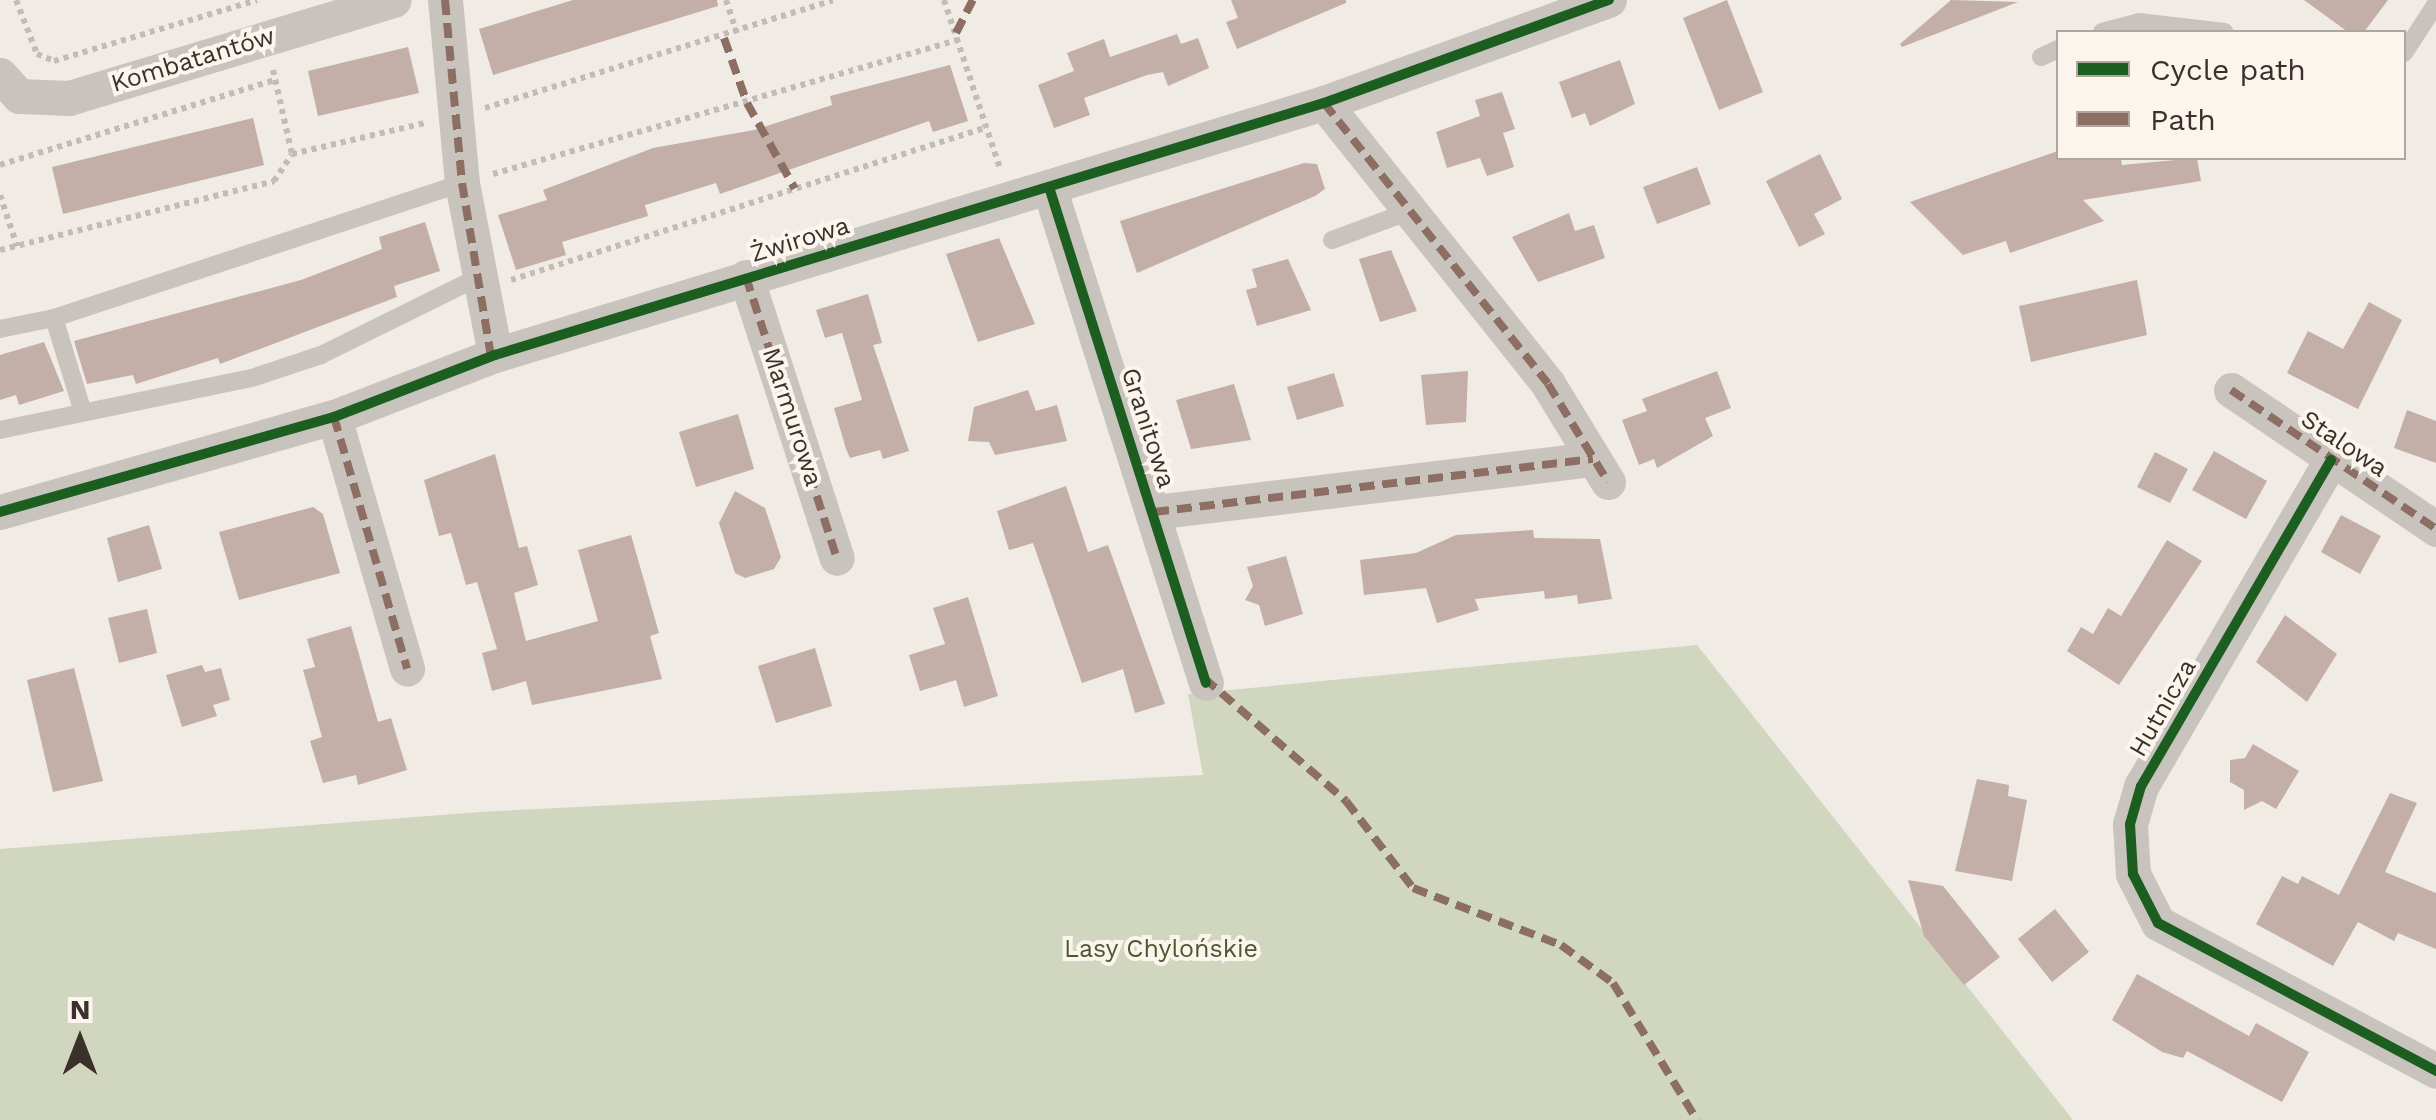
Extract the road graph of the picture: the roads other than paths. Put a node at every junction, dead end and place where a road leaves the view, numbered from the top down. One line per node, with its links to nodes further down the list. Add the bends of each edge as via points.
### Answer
1 (394, 0): 10 (street, Kombatantów, via 68,98 19,96)
2 (446, 0): 12 (street)
3 (1609, 0): 11 (street, Żwirowa)
4 (2436, 4): 7 (lane)
5 (2110, 30): 6 (lane, via 2140,22)
6 (2207, 30)
7 (2406, 49)
8 (2056, 50): 9 (lane)
9 (2041, 58)
10 (0, 75)
11 (1324, 103): 13 (street, Żwirowa); 14 (street, Granitowa)
12 (462, 183): 17 (street); 18 (lane)
13 (1050, 186): 16 (street, Żwirowa); 27 (street, Granitowa)
14 (1410, 211): 15 (lane); 27 (street, Granitowa, via 1548,384 1600,471)
15 (1332, 240)
16 (746, 277): 20 (street, Żwirowa); 29 (street, Marmurowa)
17 (485, 282): 20 (street); 22 (lane, via 321,356)
18 (54, 318): 19 (lane); 22 (lane)
19 (0, 329)
20 (495, 355): 23 (street, Żwirowa)
21 (2232, 390): 25 (street, Stalowa)
22 (83, 412): 24 (lane)
23 (334, 417): 26 (street, Żwirowa); 30 (street)
24 (0, 430)
25 (2331, 460): 28 (street, Stalowa); 32 (street, Hutnicza, via 2141,786 2130,824 2133,874 2158,923)
26 (0, 512)
27 (1154, 512): 31 (street, Granitowa)
28 (2436, 529)
29 (838, 558)
30 (406, 669)
31 (1206, 683)
32 (2436, 1070)

